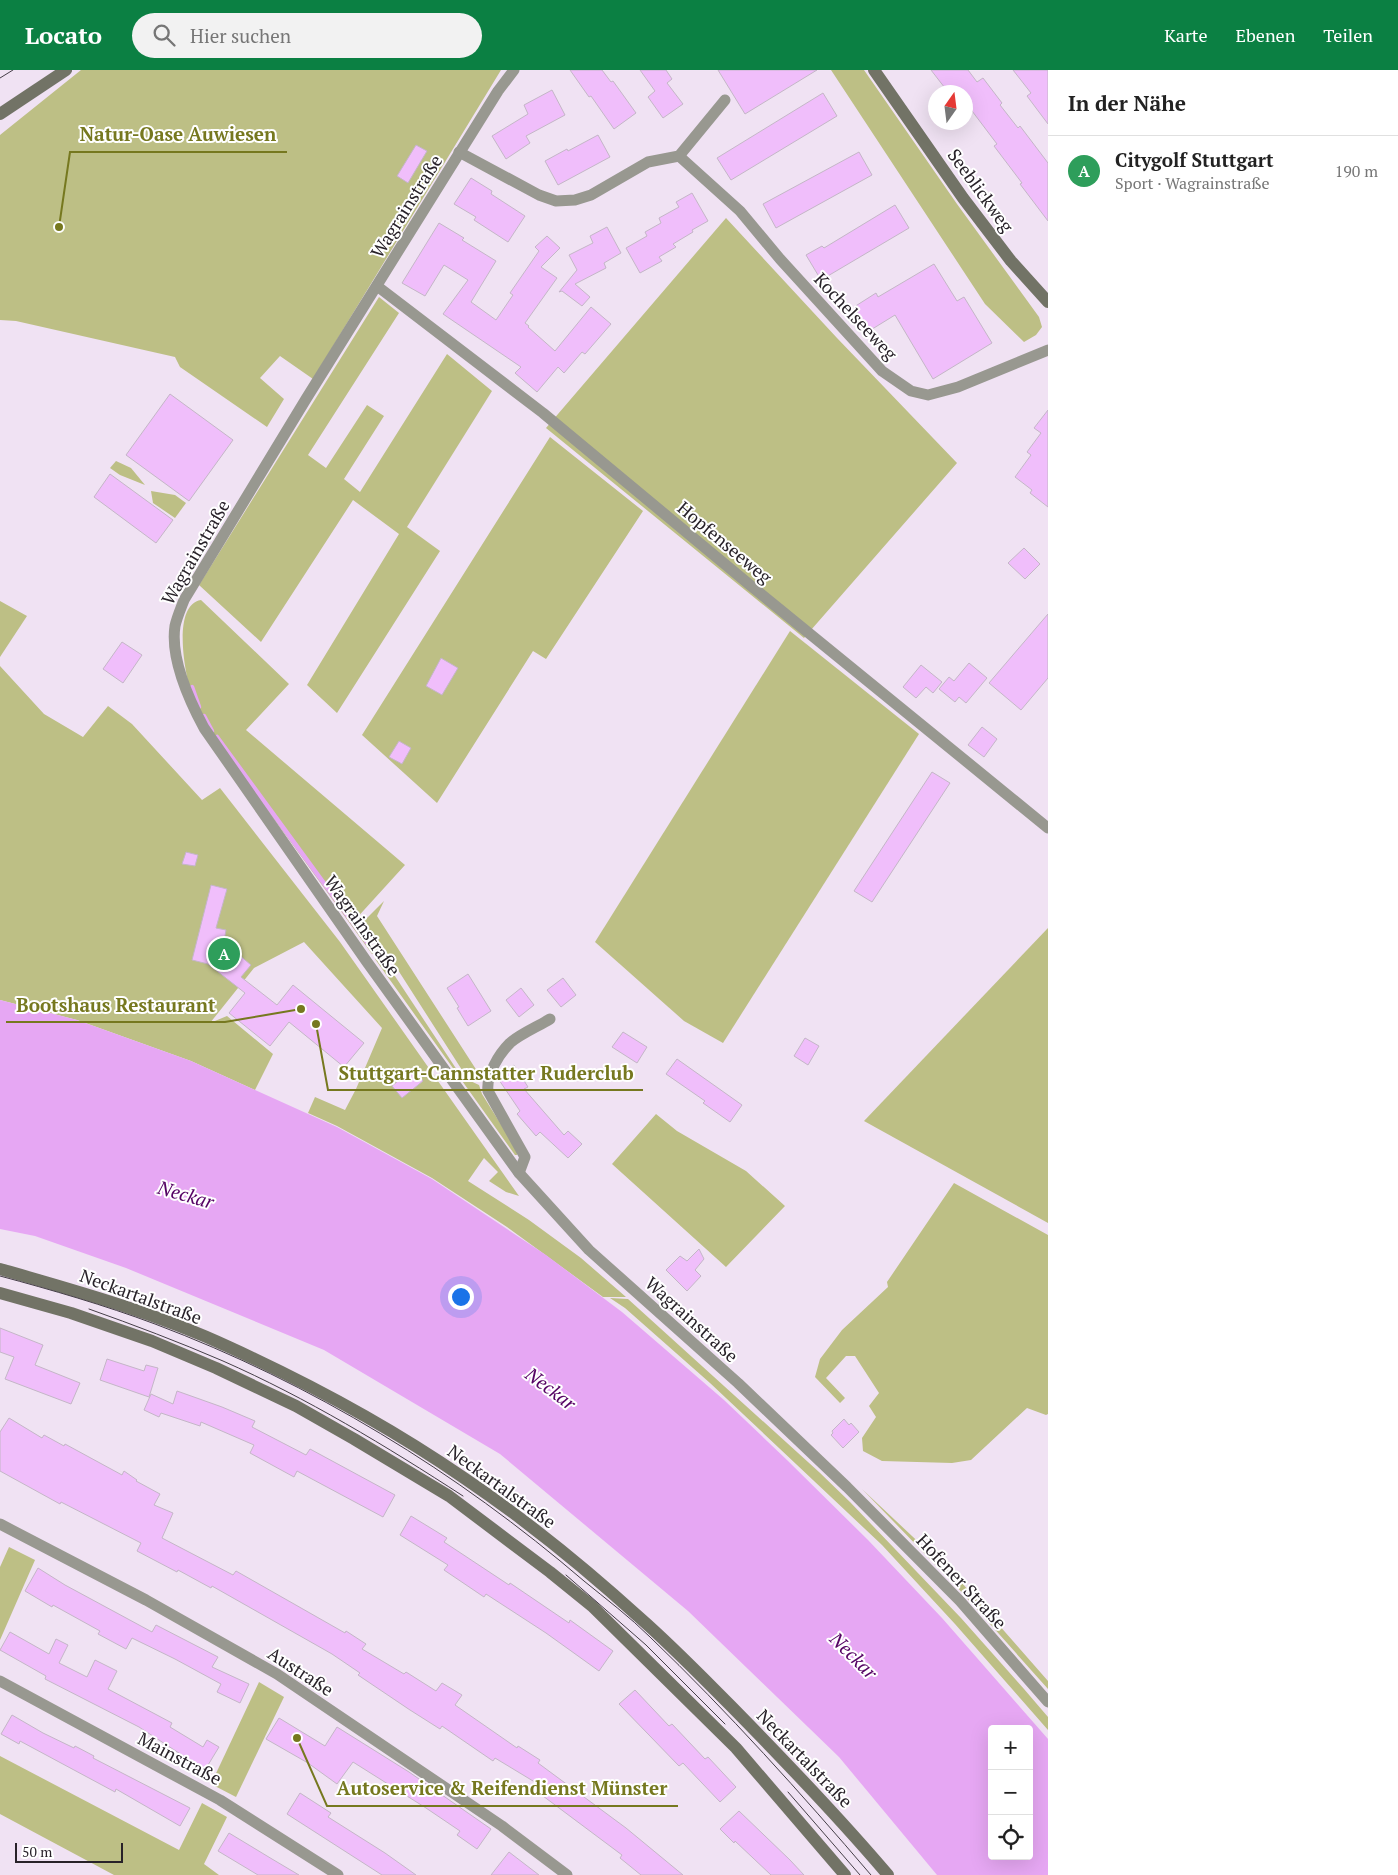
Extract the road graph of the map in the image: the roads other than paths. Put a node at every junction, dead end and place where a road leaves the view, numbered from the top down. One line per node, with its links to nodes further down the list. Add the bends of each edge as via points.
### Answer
1 (66, 70): 5 (main road)
2 (514, 70): 6 (street, Wagrainstraße)
3 (874, 70): 9 (main road, Seeblickweg, via 963,198 1011,261)
4 (725, 100): 7 (street)
5 (0, 114)
6 (459, 152): 7 (street, via 556,201 591,195 648,162); 8 (street, Wagrainstraße)
7 (679, 156): 10 (street, Kochelseeweg, via 740,211 882,371 911,391 928,394 958,387)
8 (377, 286): 11 (street, Hopfenseeweg, via 543,413); 13 (street, Wagrainstraße, via 184,600 176,625 175,648 191,704 204,728)
9 (1048, 302)
10 (1048, 350)
11 (1048, 828)
12 (550, 1018): 13 (street, via 510,1043 492,1068 487,1082 488,1091 525,1157)
13 (519, 1172): 16 (street, Wagrainstraße, via 589,1250 738,1383)
14 (0, 1269): 23 (main road, Neckartalstraße, via 85,1293 226,1346 376,1422 463,1477 562,1551 641,1618 787,1763)
15 (0, 1293): 22 (main road, via 152,1341 216,1368 304,1410 449,1496 550,1572 625,1637 736,1748)
16 (847, 1487): 19 (street, Hofener Straße, via 960,1602)
17 (0, 1524): 21 (street, Austraße, via 146,1600 277,1674 502,1826)
18 (0, 1681): 20 (street, Mainstraße, via 220,1800)
19 (1048, 1702)
20 (338, 1875)
21 (567, 1875)
22 (845, 1875)
23 (888, 1875)

